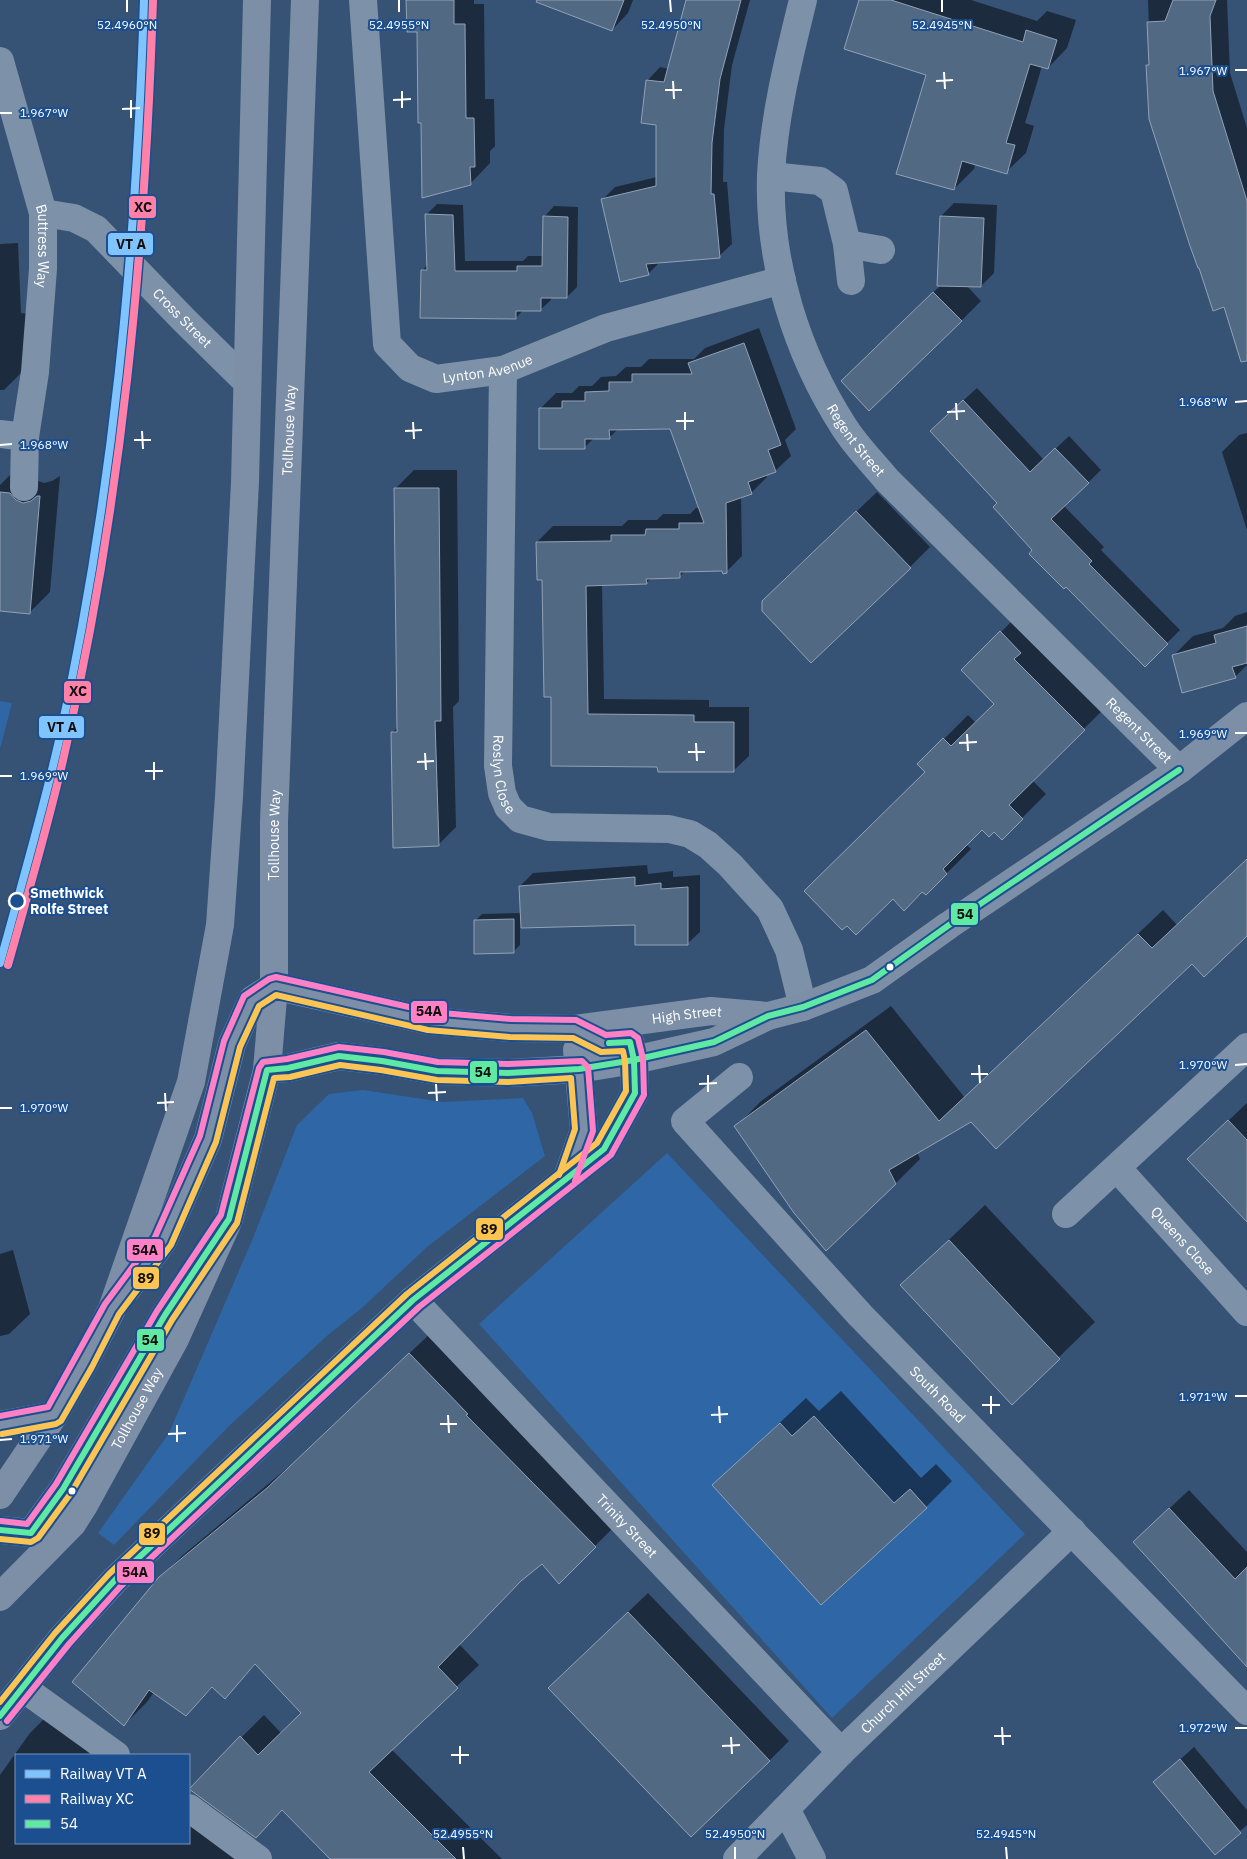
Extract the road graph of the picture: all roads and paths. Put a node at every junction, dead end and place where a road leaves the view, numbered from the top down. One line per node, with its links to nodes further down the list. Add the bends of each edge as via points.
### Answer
1 (257, 0): 13 (main road)
2 (305, 0): 19 (main road, Tollhouse Way, via 274,822)
3 (363, 0): 12 (street, Lynton Avenue, via 387,344 410,368 436,379)
4 (804, 0): 6 (street, Regent Street, via 785,71)
5 (0, 61): 7 (street, Buttress Way)
6 (772, 176): 8 (street, via 820,181 834,191); 10 (street, Regent Street, via 774,240)
7 (43, 213): 13 (street, Cross Street, via 74,218 96,229); 14 (street, Buttress Way, via 43,269 35,372)
8 (847, 244): 9 (street); 11 (street)
9 (881, 250)
10 (782, 280): 12 (street, Lynton Avenue, via 606,328); 18 (street, Regent Street, via 794,324 817,381 845,429 888,480)
11 (851, 281)
12 (503, 370): 20 (street, Roslyn Close, via 498,766 502,793 508,807 520,819 549,827 669,829 690,834 708,845 770,909 789,950)
13 (247, 382): 33 (main road, via 233,728 220,925 191,1082)
14 (12, 436): 15 (street, Buttress Way)
15 (24, 487)
16 (1247, 716): 18 (main road, High Street)
17 (1247, 735): 18 (main road, High Street)
18 (1179, 770): 20 (main road, High Street, via 872,980)
19 (274, 986): 22 (main road, High Street, via 430,1021 511,1028); 26 (main road, Tollhouse Way); 33 (main road, via 252,1000 232,1044 208,1139 163,1241)
20 (803, 1007): 21 (main road, High Street)
21 (768, 1016): 22 (main road, High Street, via 711,1011); 24 (main road, High Street, via 714,1042)
22 (575, 1029): 24 (main road, High Street, via 604,1044 630,1042); 25 (main road)
23 (1247, 1047): 28 (street)
24 (634, 1060): 25 (main road, High Street); 29 (main road, via 634,1093 604,1149)
25 (579, 1069): 26 (main road, High Street, via 508,1073 437,1071 339,1056); 29 (main road, via 584,1130)
26 (267, 1070): 31 (main road, Tollhouse Way)
27 (739, 1077): 39 (street, South Road, via 686,1121 860,1315)
28 (1117, 1168): 30 (street); 34 (street, Queens Close)
29 (567, 1178): 32 (main road)
30 (1066, 1214)
31 (229, 1219): 38 (main road, via 165,1315 50,1508 31,1533); 40 (main road, Tollhouse Way, via 175,1339 84,1505 72,1524)
32 (412, 1300): 41 (main road, via 115,1580 62,1638); 44 (street, Trinity Street)
33 (112, 1309): 35 (main road)
34 (1247, 1312)
35 (54, 1415): 36 (main road); 37 (main road)
36 (0, 1425)
37 (0, 1495)
38 (0, 1530)
39 (1072, 1531): 42 (street, South Road); 44 (street, Church Hill Street)
40 (0, 1597)
41 (23, 1688): 43 (main road); 45 (street)
42 (1247, 1711)
43 (0, 1716)
44 (841, 1752): 47 (street, Church Hill Street)
45 (115, 1754)
46 (190, 1809): 48 (street)
47 (786, 1809): 49 (street, Church Hill Street); 50 (street)
48 (248, 1853)
49 (738, 1859)
50 (812, 1859)

